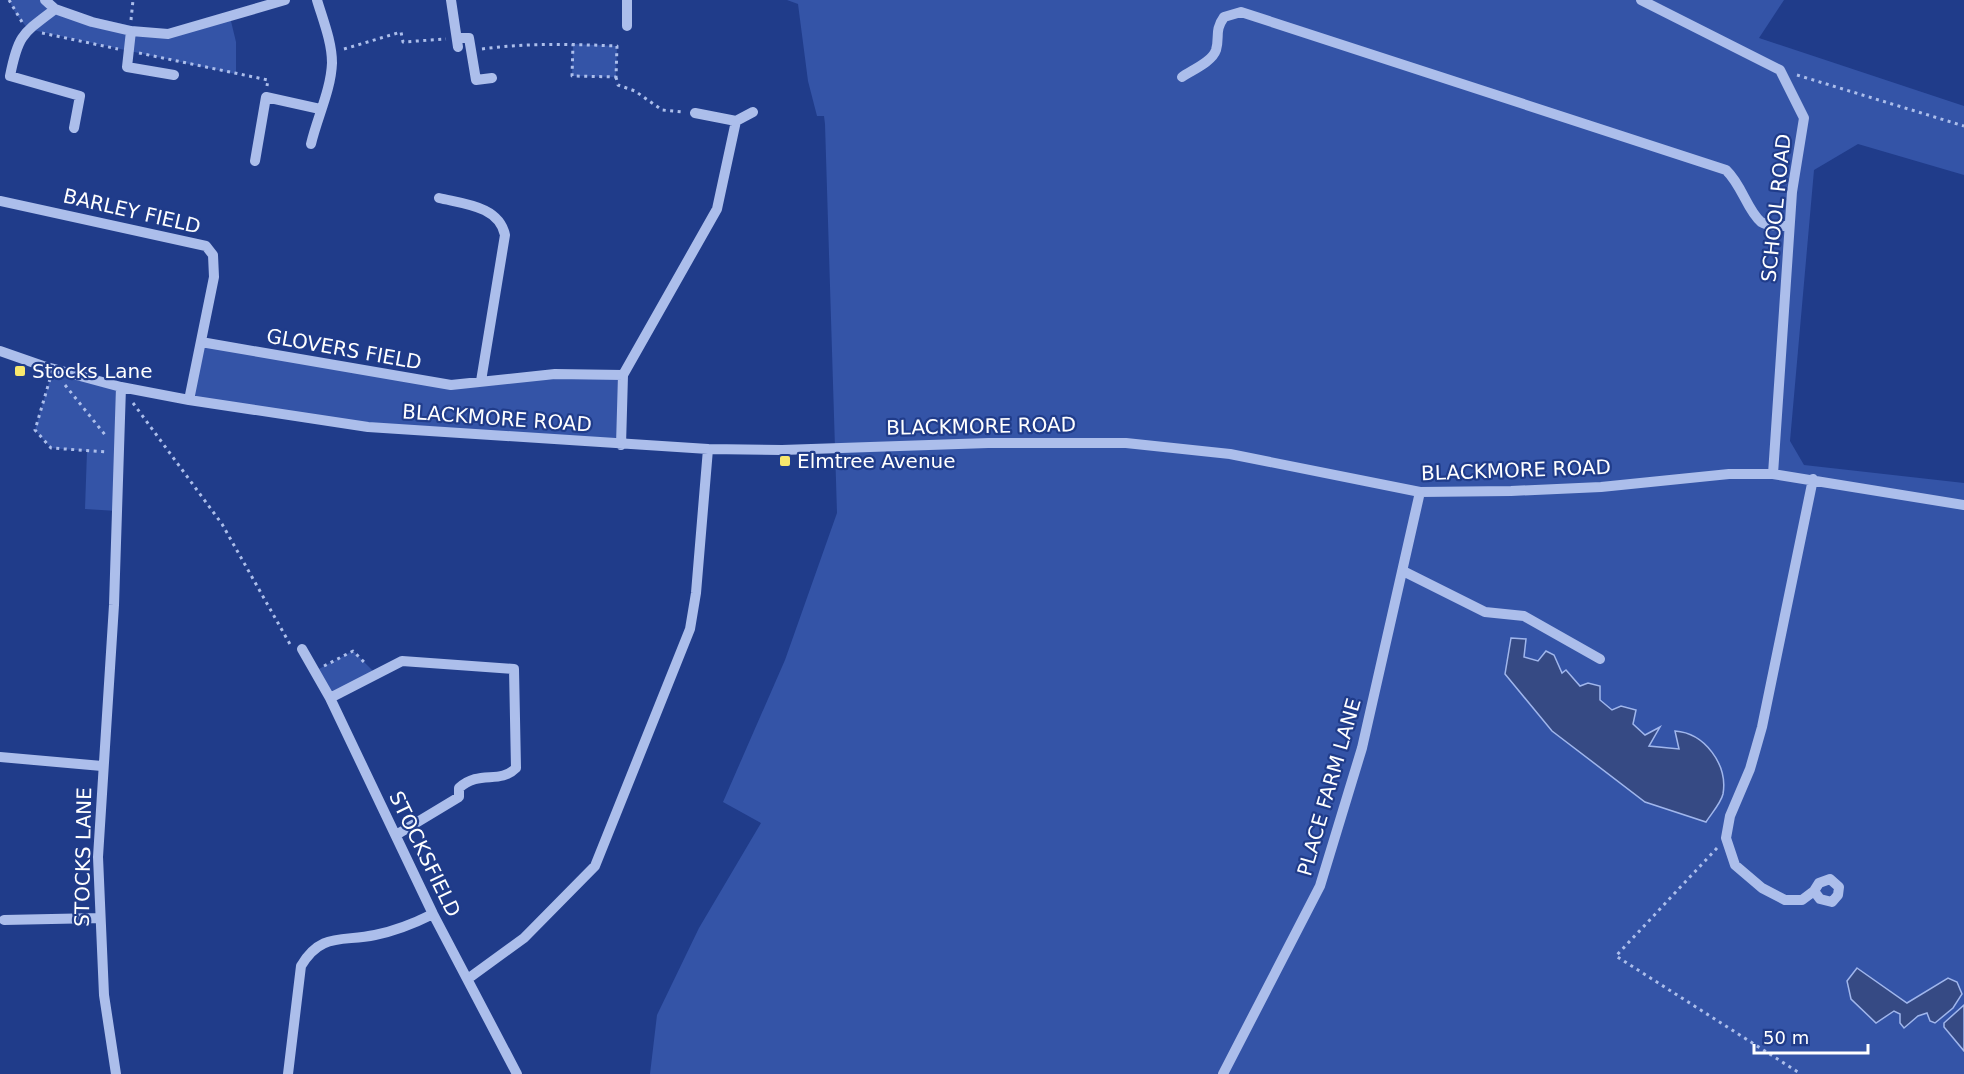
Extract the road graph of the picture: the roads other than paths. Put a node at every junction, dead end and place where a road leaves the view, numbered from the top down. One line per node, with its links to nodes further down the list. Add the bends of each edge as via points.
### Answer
1 (45, 0): 8 (street)
2 (285, 0): 7 (street)
3 (317, 0): 14 (street, via 330,53 329,80)
4 (451, 0): 13 (street, via 457,43 469,38 476,80)
5 (627, 0): 9 (street)
6 (1641, 0): 23 (street, SCHOOL ROAD, via 1780,70 1803,118)
7 (252, 5): 10 (street, via 168,34)
8 (55, 9): 10 (street); 18 (street, via 17,41 10,76 80,96)
9 (627, 26)
10 (130, 31): 11 (street, via 127,67)
11 (174, 75)
12 (1182, 77): 23 (street, via 1213,56 1217,29 1224,17 1241,12 1726,170 1762,222)
13 (492, 78)
14 (320, 109): 19 (street); 20 (street, via 266,97)
15 (753, 112): 17 (street)
16 (695, 113): 17 (street)
17 (736, 121): 26 (street, via 717,209)
18 (74, 128)
19 (311, 144)
20 (255, 161)
21 (439, 198): 27 (street, via 478,207 498,217 503,225 504,245)
22 (0, 201): 24 (street, BARLEY FIELD, via 206,246 215,266)
23 (1790, 226): 32 (street, SCHOOL ROAD)
24 (201, 342): 27 (street, GLOVERS FIELD, via 451,385); 29 (street, BARLEY FIELD)
25 (0, 351): 28 (street, BLACKMORE ROAD)
26 (623, 375): 27 (street, GLOVERS FIELD, via 555,374); 30 (street)
27 (481, 381)
28 (121, 387): 29 (street, BLACKMORE ROAD); 41 (street, STOCKS LANE, via 114,605)
29 (189, 400): 30 (street, BLACKMORE ROAD, via 364,427)
30 (621, 445): 31 (street, BLACKMORE ROAD)
31 (708, 449): 34 (street, BLACKMORE ROAD, via 1136,443 1230,454); 47 (street, via 690,630 595,866 524,938)
32 (1773, 474): 33 (street, BLACKMORE ROAD); 34 (street, BLACKMORE ROAD, via 1729,474 1601,487)
33 (1813, 479): 35 (street, BLACKMORE ROAD); 43 (street, via 1762,727 1726,838 1735,865 1762,888 1785,900 1802,900)
34 (1420, 492): 36 (street, PLACE FARM LANE)
35 (1964, 505)
36 (1403, 571): 38 (street, via 1485,612 1524,616); 51 (street, PLACE FARM LANE, via 1362,748 1320,886)
37 (302, 649): 39 (street, STOCKSFIELD)
38 (1600, 659)
39 (330, 698): 42 (street, STOCKSFIELD); 42 (street, via 402,661 514,669 516,768 508,775 470,778 459,788 459,797)
40 (0, 757): 41 (street)
41 (102, 766): 45 (street, STOCKS LANE)
42 (396, 835): 44 (street, STOCKSFIELD)
43 (1814, 891)
44 (433, 914): 47 (street, STOCKSFIELD); 49 (street, via 375,935 333,938 307,955 301,966)
45 (99, 918): 46 (street); 48 (street, STOCKS LANE, via 104,995)
46 (4, 920)
47 (469, 978): 50 (street, STOCKSFIELD)
48 (116, 1074)
49 (288, 1074)
50 (517, 1074)
51 (1223, 1074)

